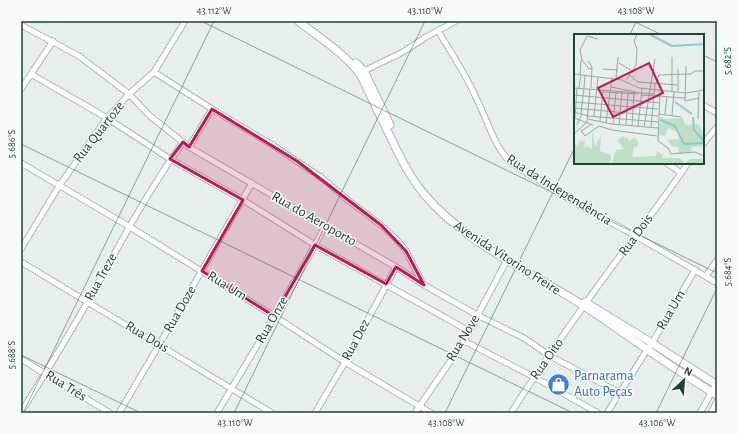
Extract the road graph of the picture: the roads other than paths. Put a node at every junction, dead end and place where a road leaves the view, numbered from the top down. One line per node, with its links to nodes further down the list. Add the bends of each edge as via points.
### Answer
1 (185, 21): 9 (street, Rua Quartoze)
2 (298, 21): 34 (street, Avenida Vitorino Freire, via 338,51 360,74 402,162 423,194 451,222)
3 (306, 21): 8 (street, Avenida Vitorino Freire, via 340,47)
4 (456, 21): 6 (street)
5 (21, 25): 7 (street, Rua do Aeroporto)
6 (438, 30): 8 (street, via 403,52); 31 (street, Rua da Independência, via 460,66 506,159 582,207)
7 (52, 41): 10 (street); 12 (street, Rua do Aeroporto, via 79,56)
8 (364, 71): 45 (street, Avenida Vitorino Freire, via 408,166 429,194 472,232)
9 (154, 72): 12 (street, Rua Quartoze); 14 (street)
10 (31, 74): 11 (street); 16 (street)
11 (21, 89)
12 (129, 94): 16 (street, Rua Quartoze); 18 (street, Rua do Aeroporto, via 150,116)
13 (704, 106): 15 (street)
14 (212, 110): 20 (street); 43 (street, via 322,178 381,226 406,251)
15 (717, 113)
16 (107, 118): 21 (street); 27 (street, Rua Quartoze)
17 (717, 127): 19 (street)
18 (183, 142): 20 (street, Rua do Aeroporto); 21 (street, Rua Treze)
19 (704, 143)
20 (189, 147): 26 (street, Rua do Aeroporto)
21 (170, 159): 28 (street); 30 (street, Rua Treze)
22 (21, 163): 27 (street, Rua Um)
23 (668, 164): 25 (street)
24 (687, 164): 25 (street, Rua Dois)
25 (681, 173): 31 (street, Rua Dois)
26 (252, 183): 28 (street, Rua Doze); 29 (street, Rua do Aeroporto)
27 (59, 186): 30 (street, Rua Um); 33 (street, Rua Quartoze)
28 (243, 200): 32 (street); 39 (street, Rua Doze)
29 (325, 226): 32 (street, Rua Onze); 37 (street, Rua do Aeroporto)
30 (130, 227): 39 (street, Rua Um); 44 (street, Rua Treze)
31 (636, 236): 38 (street, Rua da Independência); 45 (street, Rua Dois)
32 (315, 245): 42 (street); 46 (street, Rua Onze)
33 (21, 249)
34 (507, 260): 45 (street, Avenida Vitorino Freire); 47 (street, Rua Nove)
35 (717, 260): 40 (street)
36 (21, 262): 44 (street, Rua Dois)
37 (396, 267): 42 (street, Rua Dez); 43 (street, Rua do Aeroporto)
38 (695, 270): 40 (street, Rua da Independência); 50 (street, Rua Um)
39 (202, 271): 46 (street, Rua Um); 51 (street, Rua Doze)
40 (706, 276): 41 (street, Rua da Independência)
41 (717, 283)
42 (386, 284): 48 (street); 55 (street, Rua Dez)
43 (424, 285): 47 (street, Rua do Aeroporto)
44 (88, 302): 51 (street, Rua Dois); 56 (street, Rua Treze)
45 (585, 304): 50 (street, Avenida Vitorino Freire); 52 (street, Avenida Vitorino Freire); 53 (street, Rua Oito)
46 (274, 316): 55 (street, Rua Um); 59 (street, Rua Onze)
47 (477, 316): 48 (street, Rua Nove); 53 (street, Rua do Aeroporto, via 524,338)
48 (469, 331): 49 (street, Rua Nove)
49 (464, 341): 57 (street); 63 (street, Rua Nove)
50 (652, 343): 52 (street, Rua Um); 58 (street, Avenida Vitorino Freire)
51 (159, 345): 59 (street, Rua Dois); 66 (street, Rua Doze)
52 (647, 350): 60 (street, Rua Um); 61 (street, Avenida Vitorino Freire)
53 (550, 356): 57 (street, Rua Oito); 60 (street, Rua do Aeroporto)
54 (21, 359): 56 (street, Rua Três)
55 (344, 362): 63 (street, Rua Um); 69 (street, Rua Dez)
56 (45, 373): 64 (street, Rua Treze); 65 (street, Rua Três)
57 (534, 377): 72 (street, Rua Oito); 73 (street)
58 (716, 385): 61 (street)
59 (232, 388): 67 (street, Rua Onze); 68 (street, Rua Dois)
60 (620, 393): 74 (street, Rua Um)
61 (714, 393): 75 (street)
62 (717, 401): 76 (street)
63 (419, 406): 70 (street, Rua Nove); 71 (street, Rua Um)
64 (21, 412)
65 (110, 413)
66 (119, 413)
67 (217, 413)
68 (272, 413)
69 (315, 413)
70 (415, 413)
71 (431, 413)
72 (511, 413)
73 (598, 413)
74 (607, 413)
75 (700, 413)
76 (711, 413)

